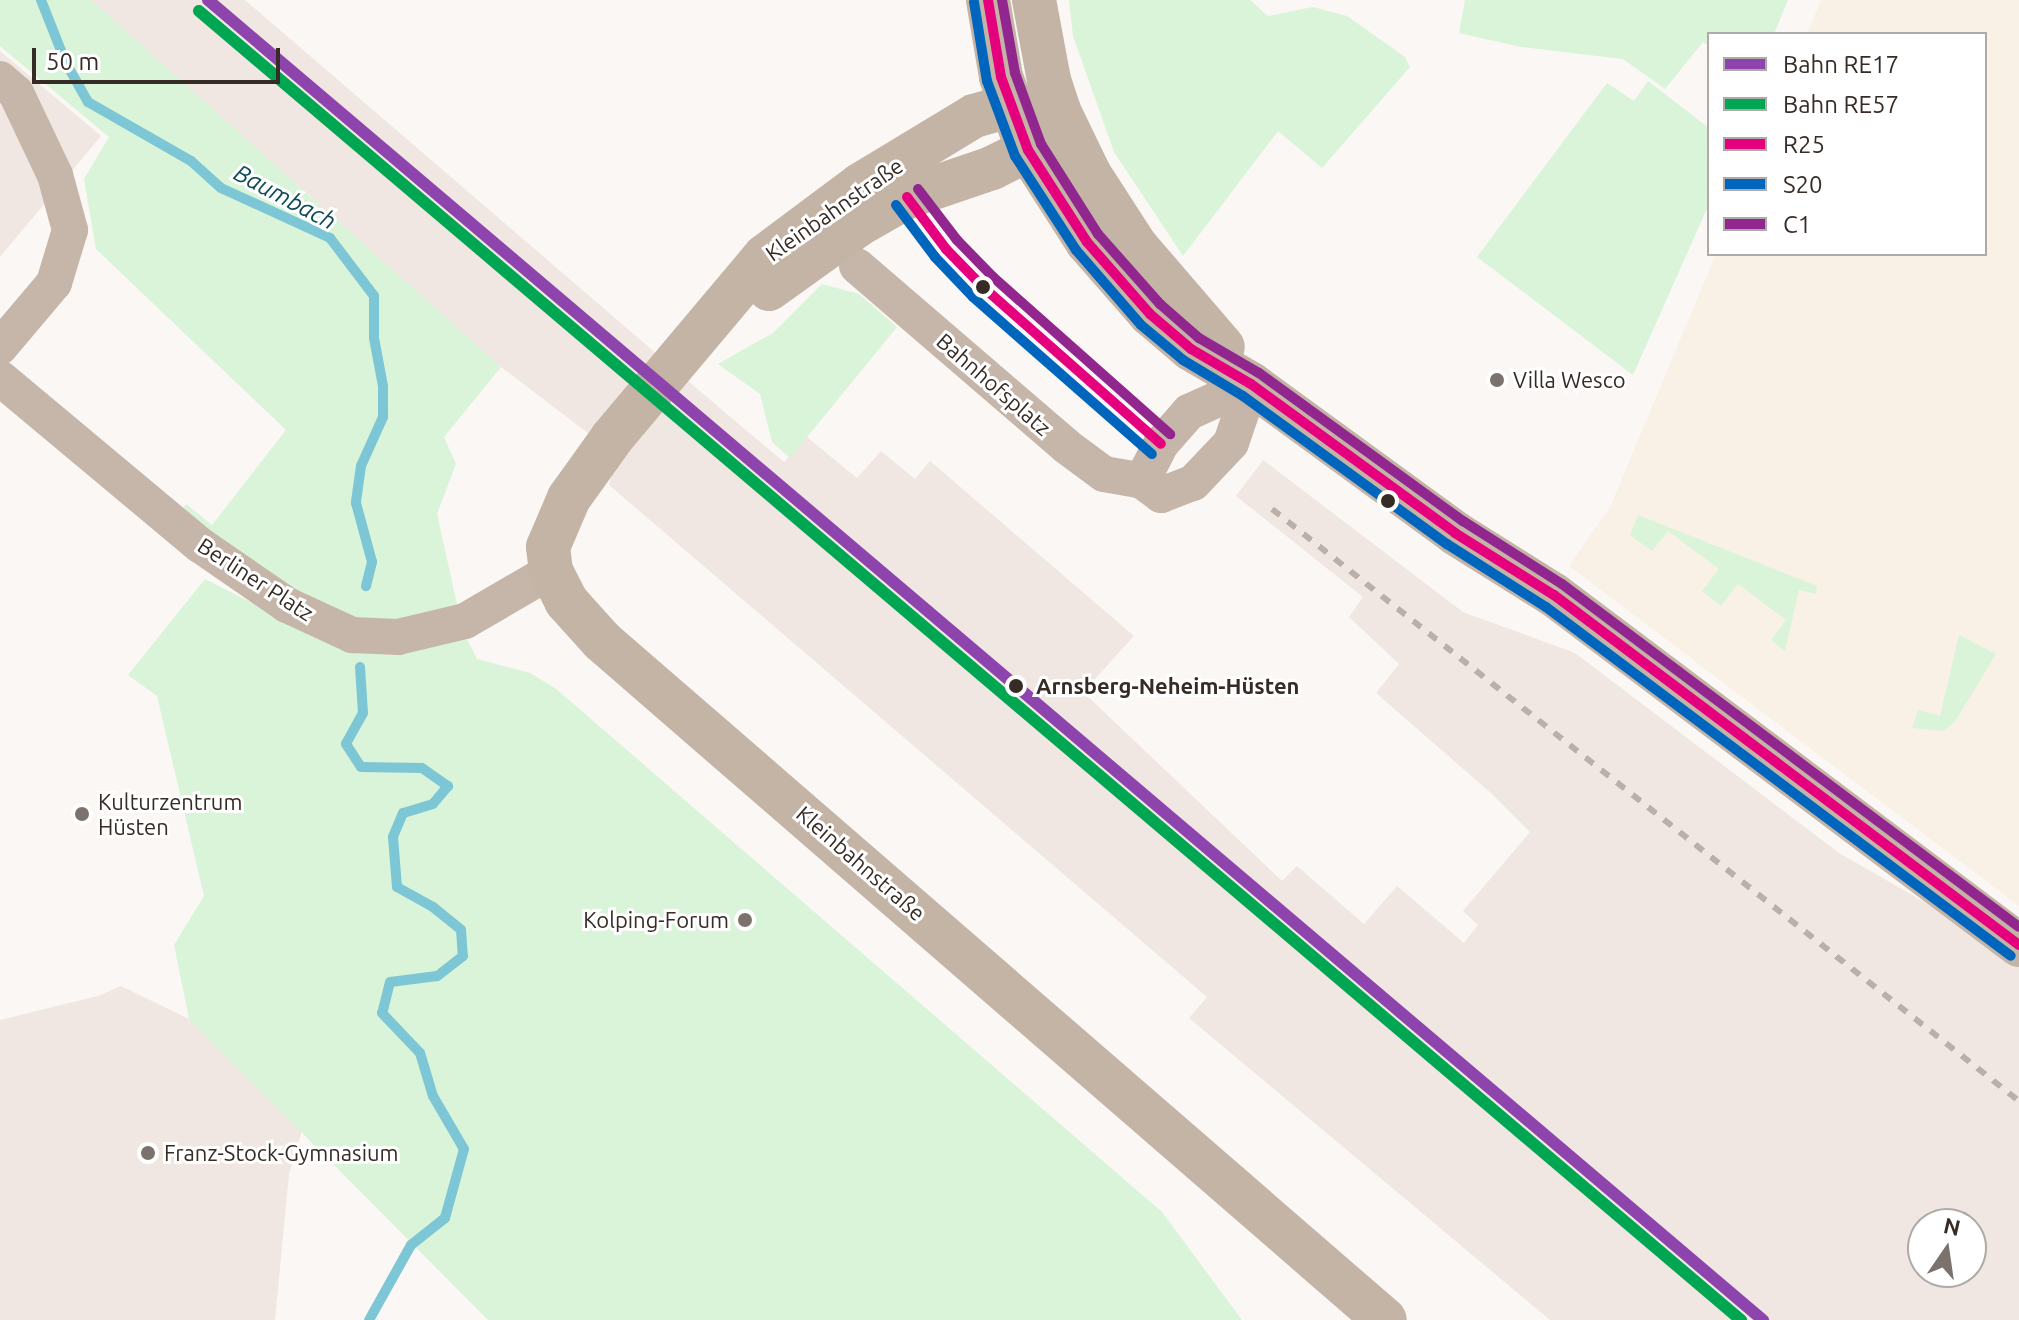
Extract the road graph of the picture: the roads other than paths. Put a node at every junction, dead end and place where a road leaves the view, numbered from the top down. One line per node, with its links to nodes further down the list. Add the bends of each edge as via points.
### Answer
1 (988, 0): 4 (main road)
2 (1034, 0): 5 (main road)
3 (0, 79): 8 (street, via 16,93 55,175 70,230 54,283)
4 (1005, 91): 5 (main road); 6 (main road); 9 (main road, Kleinbahnstraße, via 807,223 746,275)
5 (1054, 96): 6 (main road, Kleinbahnstraße); 11 (main road, via 1090,175 1136,246)
6 (1028, 150): 9 (main road, Kleinbahnstraße, via 907,197 858,225); 11 (main road, via 1087,242 1150,314 1191,349)
7 (857, 266): 12 (street, Bahnhofsplatz, via 1066,446 1104,474)
8 (0, 347)
9 (686, 349): 13 (main road, Kleinbahnstraße, via 569,498 548,547)
10 (0, 378): 13 (street, Berliner Platz, via 200,545 287,605 352,635 398,637 465,621)
11 (1251, 384): 12 (street, via 1189,412 1161,444); 12 (street, via 1231,443 1193,483); 14 (main road, via 1455,533 1554,595)
12 (1151, 488)
13 (551, 571): 15 (main road, Kleinbahnstraße, via 566,601 602,641)
14 (2019, 945)
15 (1385, 1320)

